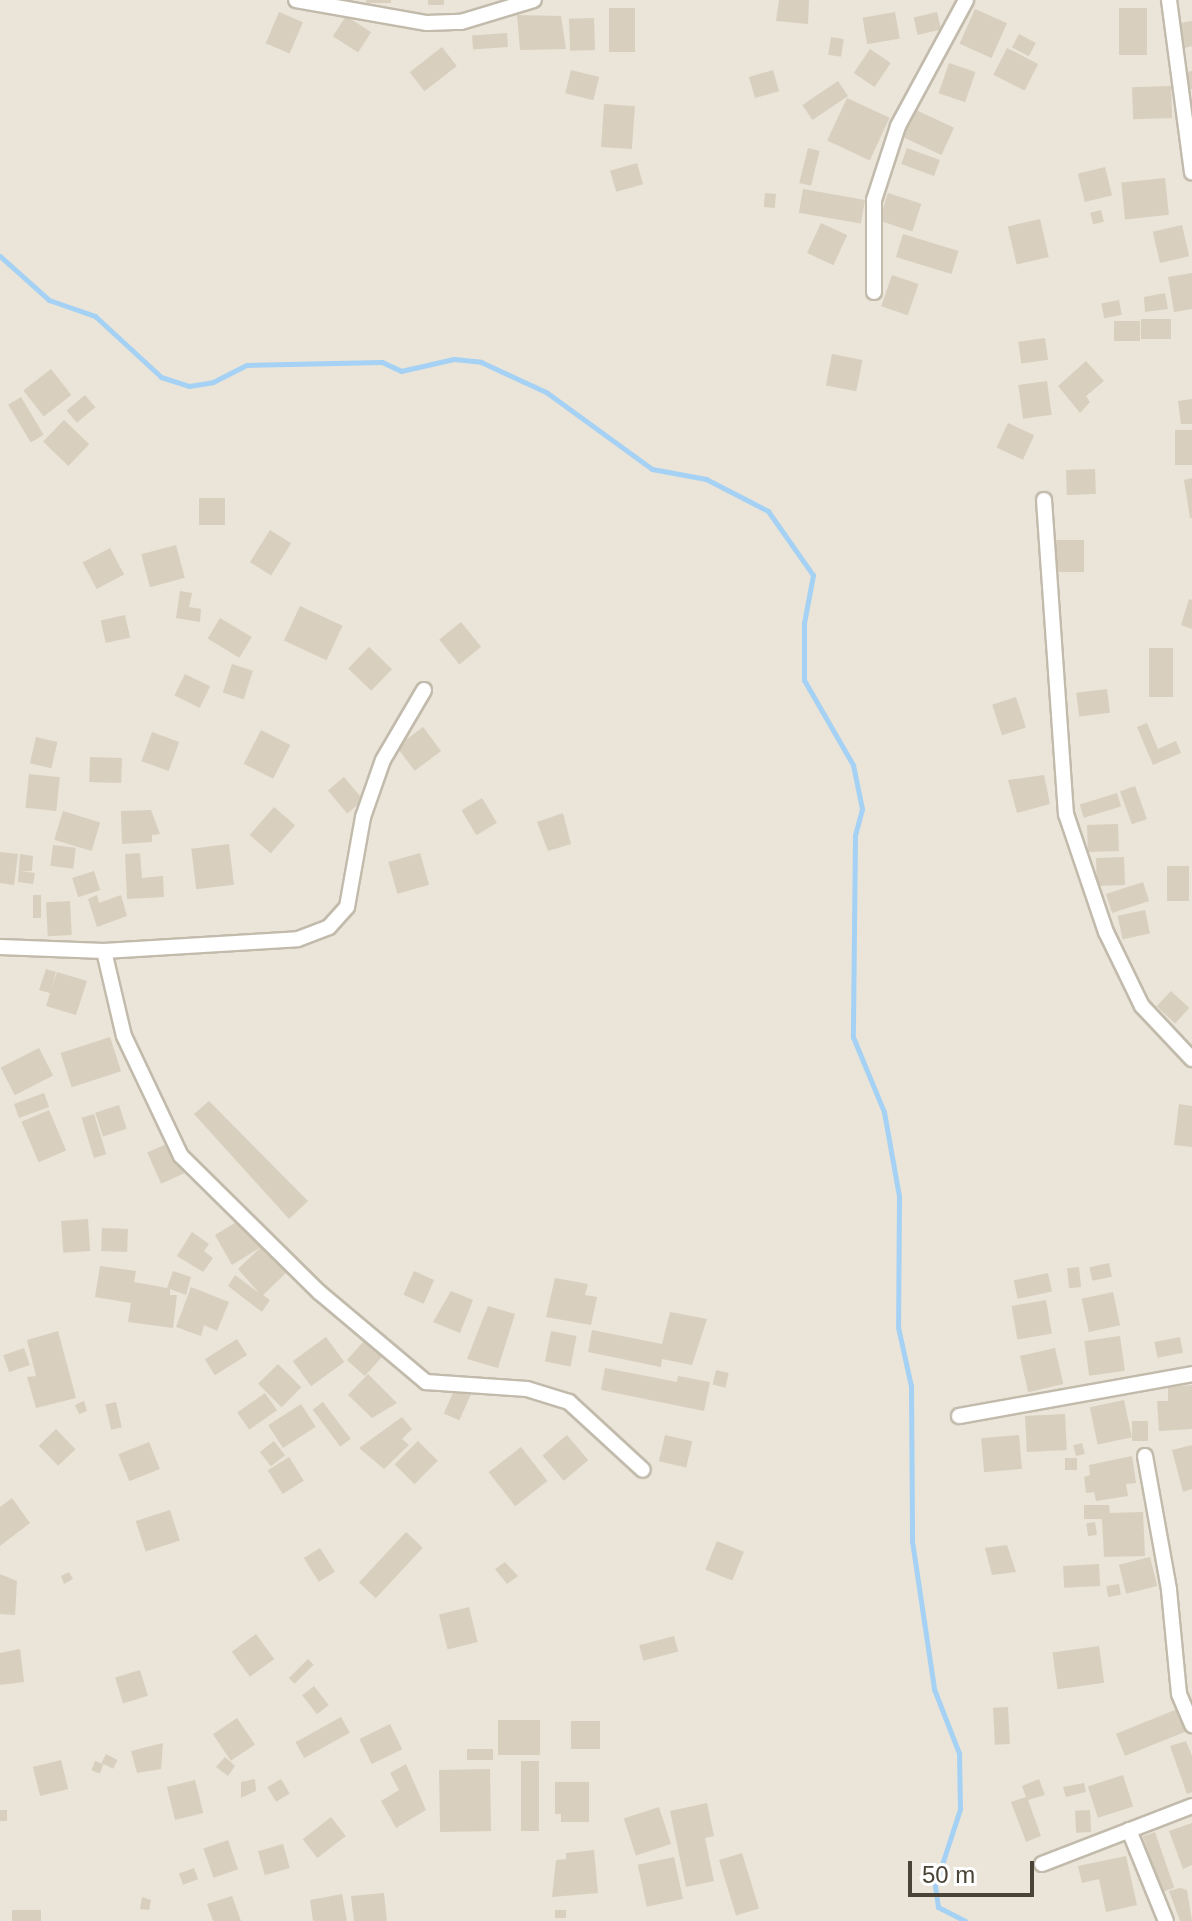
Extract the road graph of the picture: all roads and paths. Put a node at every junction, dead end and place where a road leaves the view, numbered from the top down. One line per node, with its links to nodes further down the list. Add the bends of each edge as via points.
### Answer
1 (296, 0): 5 (street)
2 (534, 0): 5 (street, via 461,22 427,23)
3 (966, 0): 7 (street, via 898,126 874,200)
4 (1169, 0): 6 (street)
5 (326, 3)
6 (1192, 172)
7 (874, 292)
8 (1044, 500): 12 (street, via 1066,814 1106,932 1142,1006)
9 (424, 690): 11 (street, via 383,760 363,817 347,907 329,927 298,939)
10 (0, 947): 11 (street)
11 (104, 951): 16 (street, via 124,1036 181,1156 319,1292 426,1382 527,1389 569,1402)
12 (1192, 1059)
13 (1192, 1374): 14 (street)
14 (959, 1416)
15 (1145, 1456): 17 (street, via 1169,1590 1179,1694)
16 (643, 1470)
17 (1192, 1725)
18 (1192, 1806): 19 (street)
19 (1129, 1830): 20 (street); 21 (street)
20 (1042, 1864)
21 (1166, 1921)

